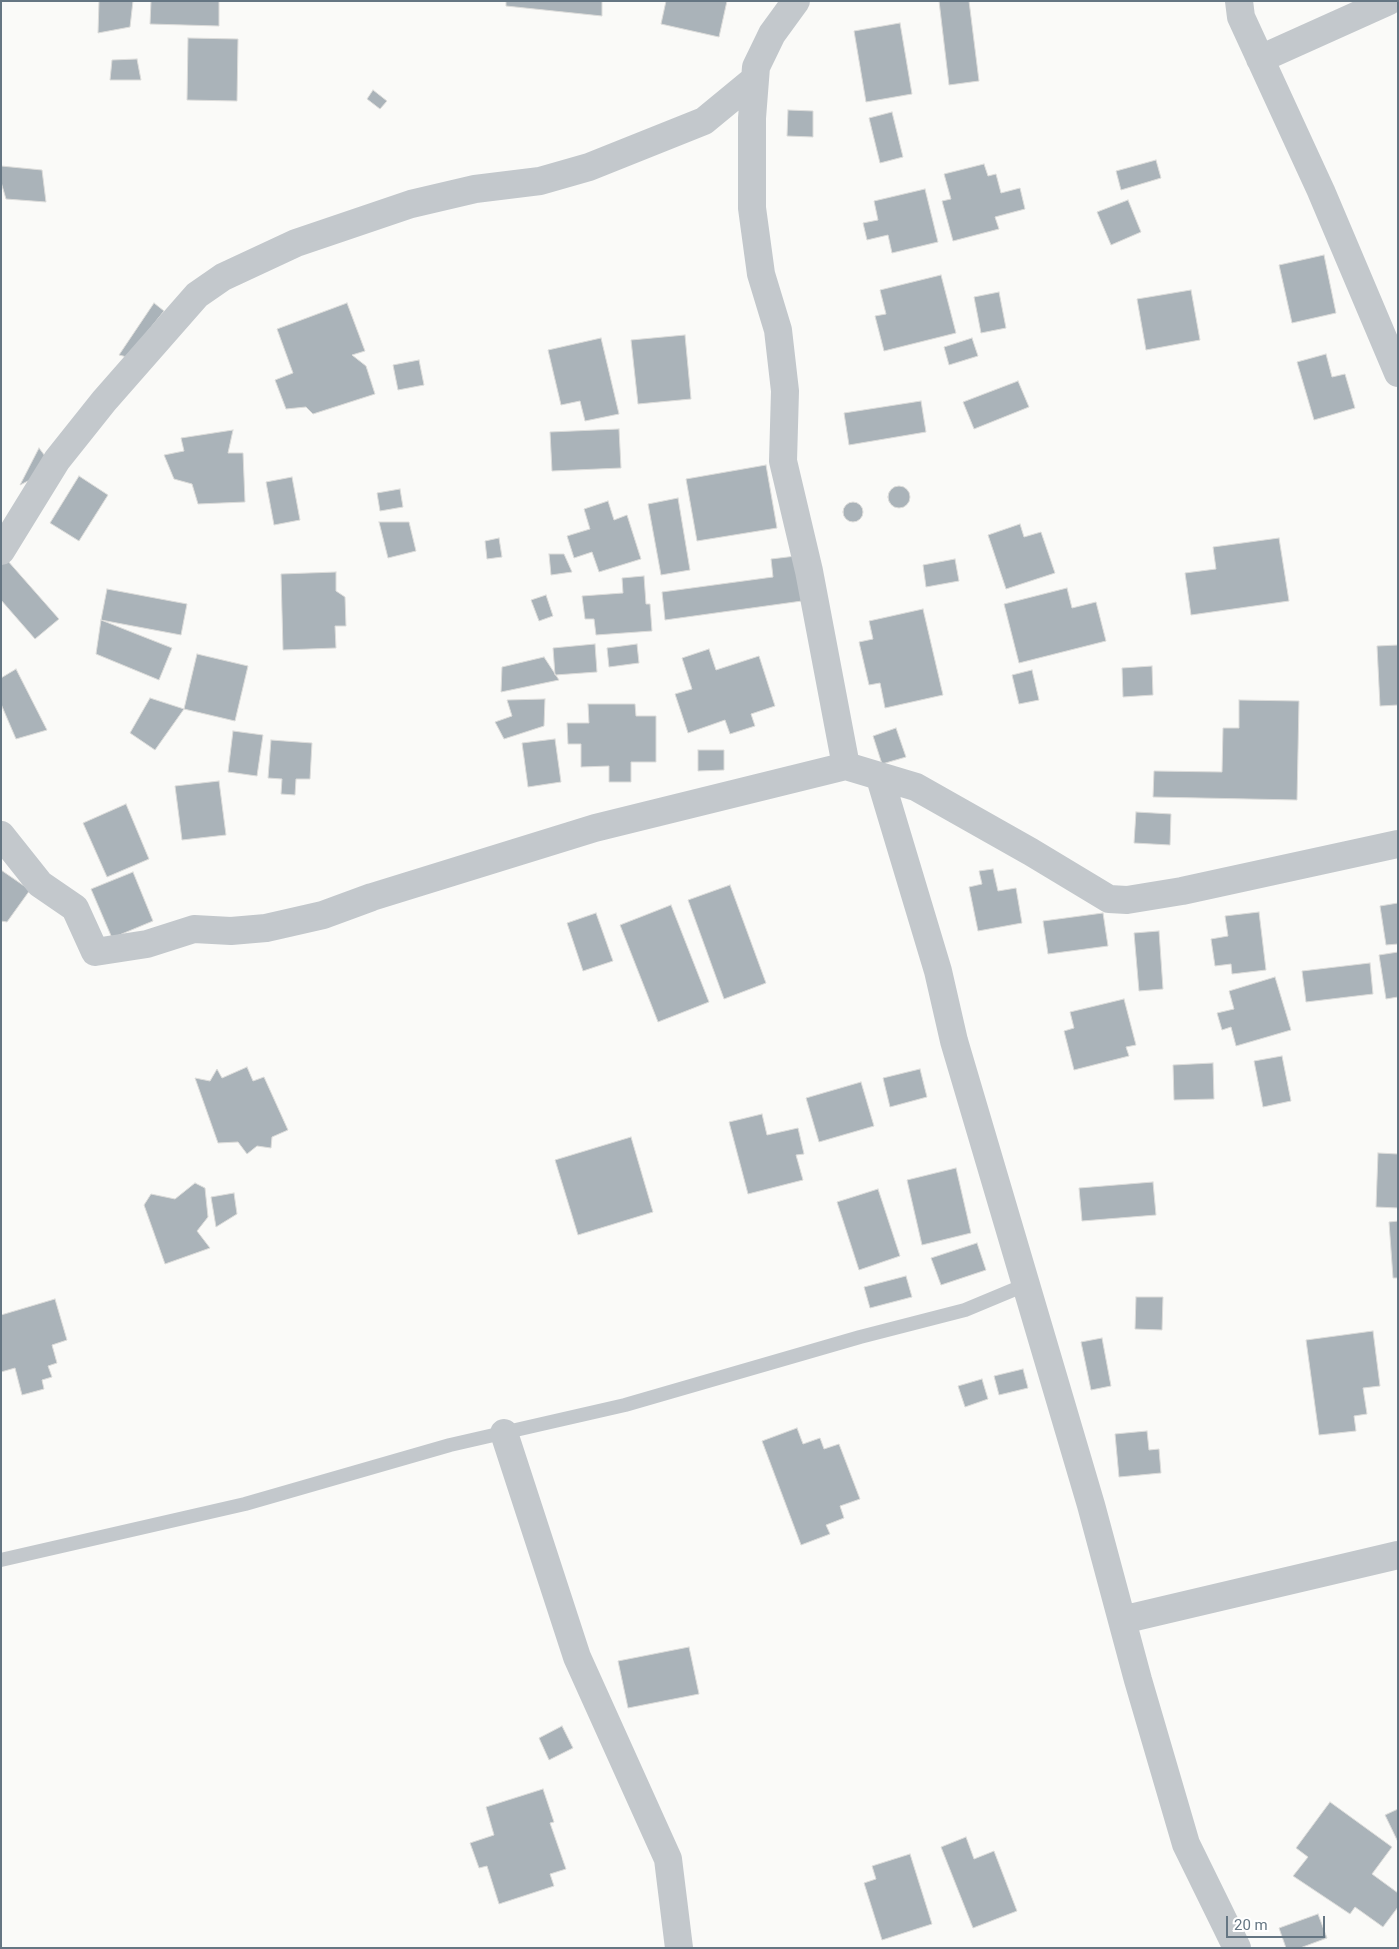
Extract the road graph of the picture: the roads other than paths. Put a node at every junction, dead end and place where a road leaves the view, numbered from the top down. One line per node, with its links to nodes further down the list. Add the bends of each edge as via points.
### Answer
1 (796, 1): 5 (street, via 772,34 756,67)
2 (1239, 1): 4 (street, via 1241,17)
3 (1389, 1): 4 (street)
4 (1260, 59): 8 (street, via 1321,191)
5 (755, 79): 6 (street); 7 (street)
6 (752, 118): 7 (street); 10 (street, via 752,208 761,274 778,330 785,391 783,461 809,571)
7 (704, 121): 9 (street, via 589,167 540,181 475,189 411,204 296,243 222,277 197,295 98,408 57,460)
8 (1398, 373)
9 (1, 550)
10 (846, 766): 11 (street); 12 (street, via 595,828 323,915 266,928 231,931 194,929 147,944 95,952 75,908 40,884)
11 (880, 778): 13 (street, via 916,788 1109,899 1127,900 1182,891); 14 (street)
12 (1, 835)
13 (1398, 844)
14 (1026, 1285): 15 (lane, via 965,1310 625,1404); 18 (street)
15 (504, 1433): 17 (lane, via 245,1504); 19 (street, via 577,1657 668,1859)
16 (1398, 1555): 18 (street)
17 (1, 1560)
18 (1122, 1620): 20 (street, via 1186,1844)
19 (679, 1948)
20 (1237, 1948)

